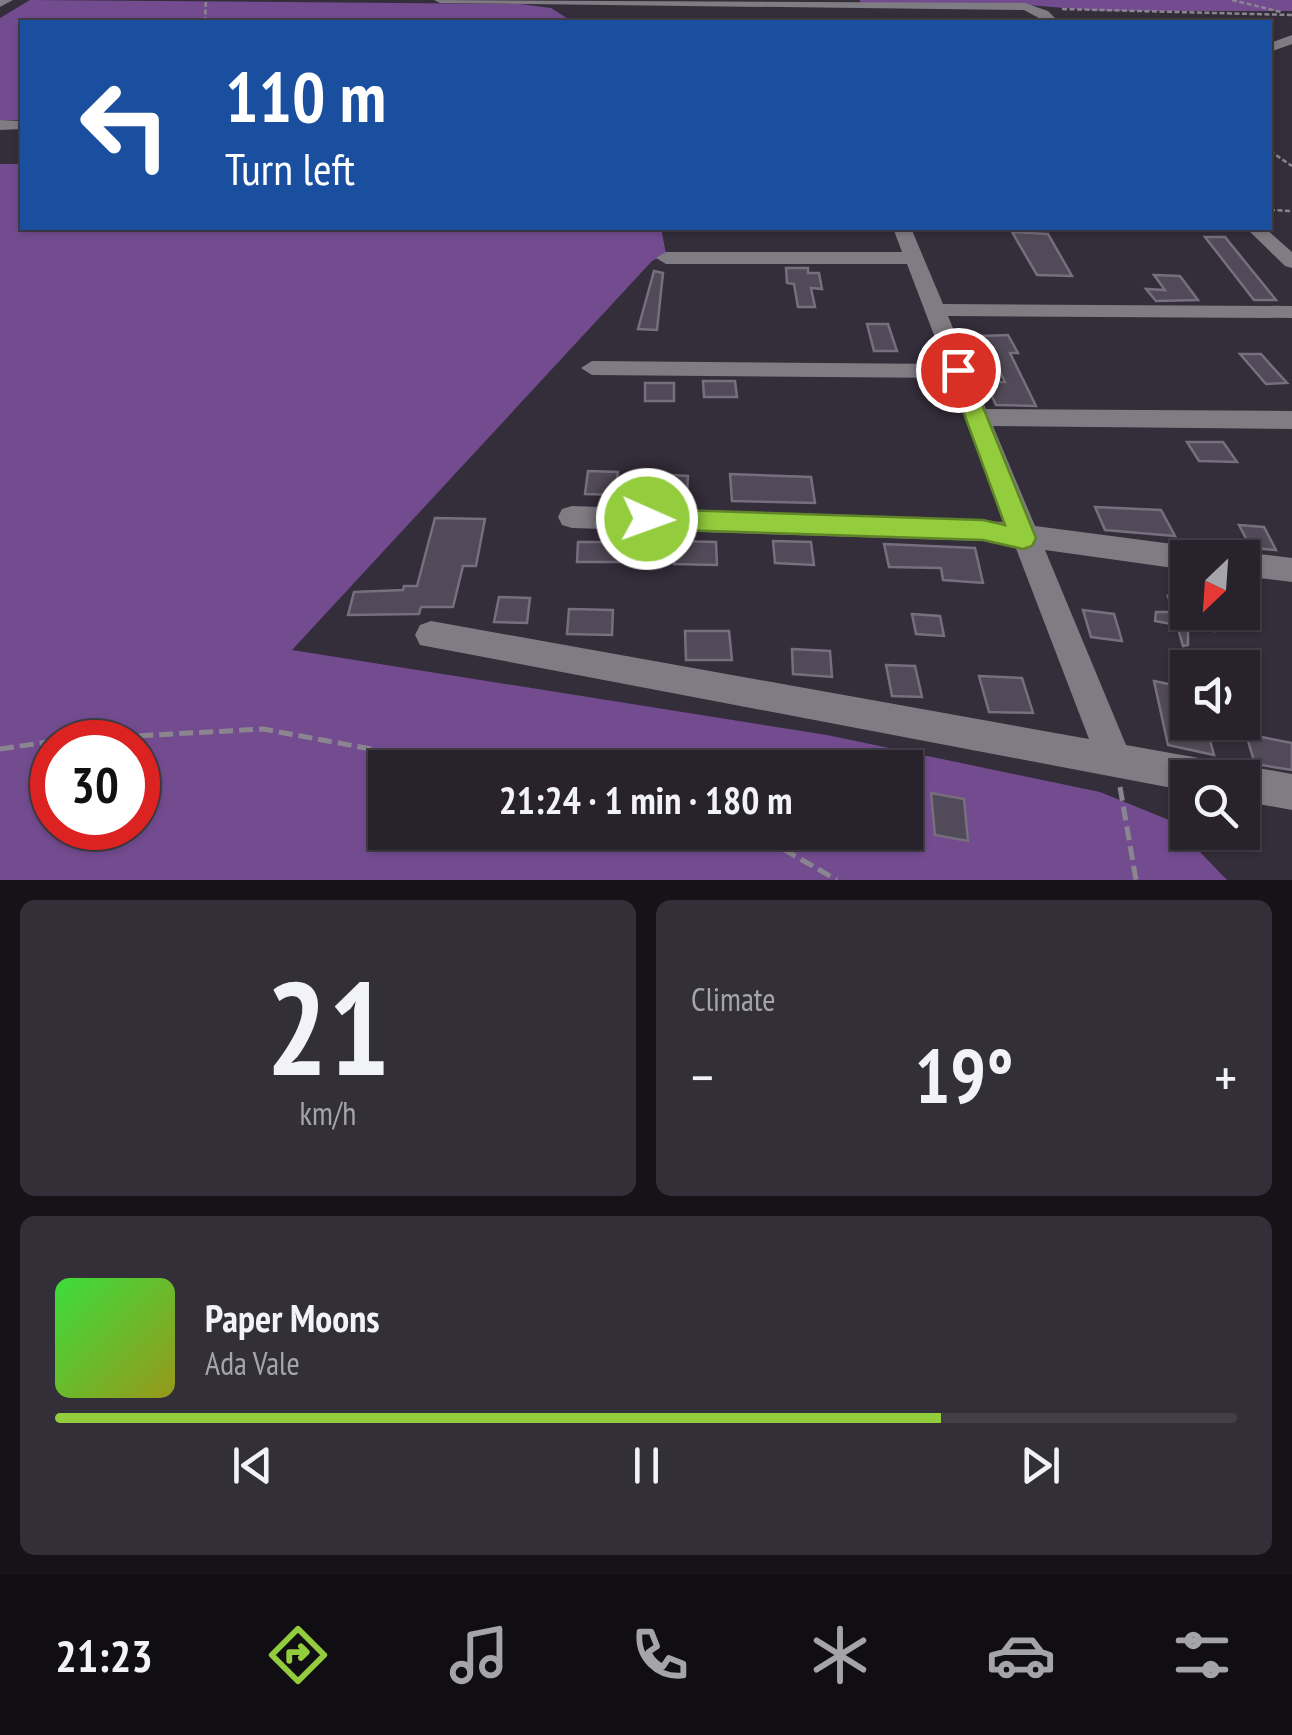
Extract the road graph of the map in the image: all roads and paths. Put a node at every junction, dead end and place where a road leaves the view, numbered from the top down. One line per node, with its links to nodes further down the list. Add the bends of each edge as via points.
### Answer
1 (7, 0): 6 (street)
2 (440, 0): 5 (street)
3 (1232, 0): 7 (path)
4 (1266, 0): 7 (path)
5 (528, 1): 8 (street)
6 (0, 4)
7 (1258, 4): 11 (path)
8 (738, 6): 9 (street); 12 (street)
9 (912, 7): 10 (street); 13 (street)
10 (1025, 7): 11 (path); 14 (street)
11 (1290, 14)
12 (762, 17)
13 (922, 20)
14 (1051, 20)
15 (903, 230): 18 (street)
16 (1257, 230): 19 (street)
17 (666, 258): 18 (street)
18 (914, 258): 20 (street)
19 (1292, 262)
20 (934, 310): 21 (street); 23 (street)
21 (1292, 312)
22 (592, 368): 23 (street)
23 (958, 370): 24 (street)
24 (977, 418): 25 (street); 27 (street)
25 (1292, 420)
26 (572, 517): 27 (street, via 890,525)
27 (1023, 538): 28 (street); 34 (street)
28 (1170, 556)
29 (1260, 566): 30 (street)
30 (1292, 570)
31 (431, 634): 34 (street)
32 (0, 749): 33 (path, via 263,728)
33 (379, 750)
34 (1114, 758): 35 (street); 40 (path)
35 (1170, 770)
36 (1260, 786): 37 (street)
37 (1292, 792)
38 (785, 850): 39 (path)
39 (836, 880)
40 (1136, 880)

